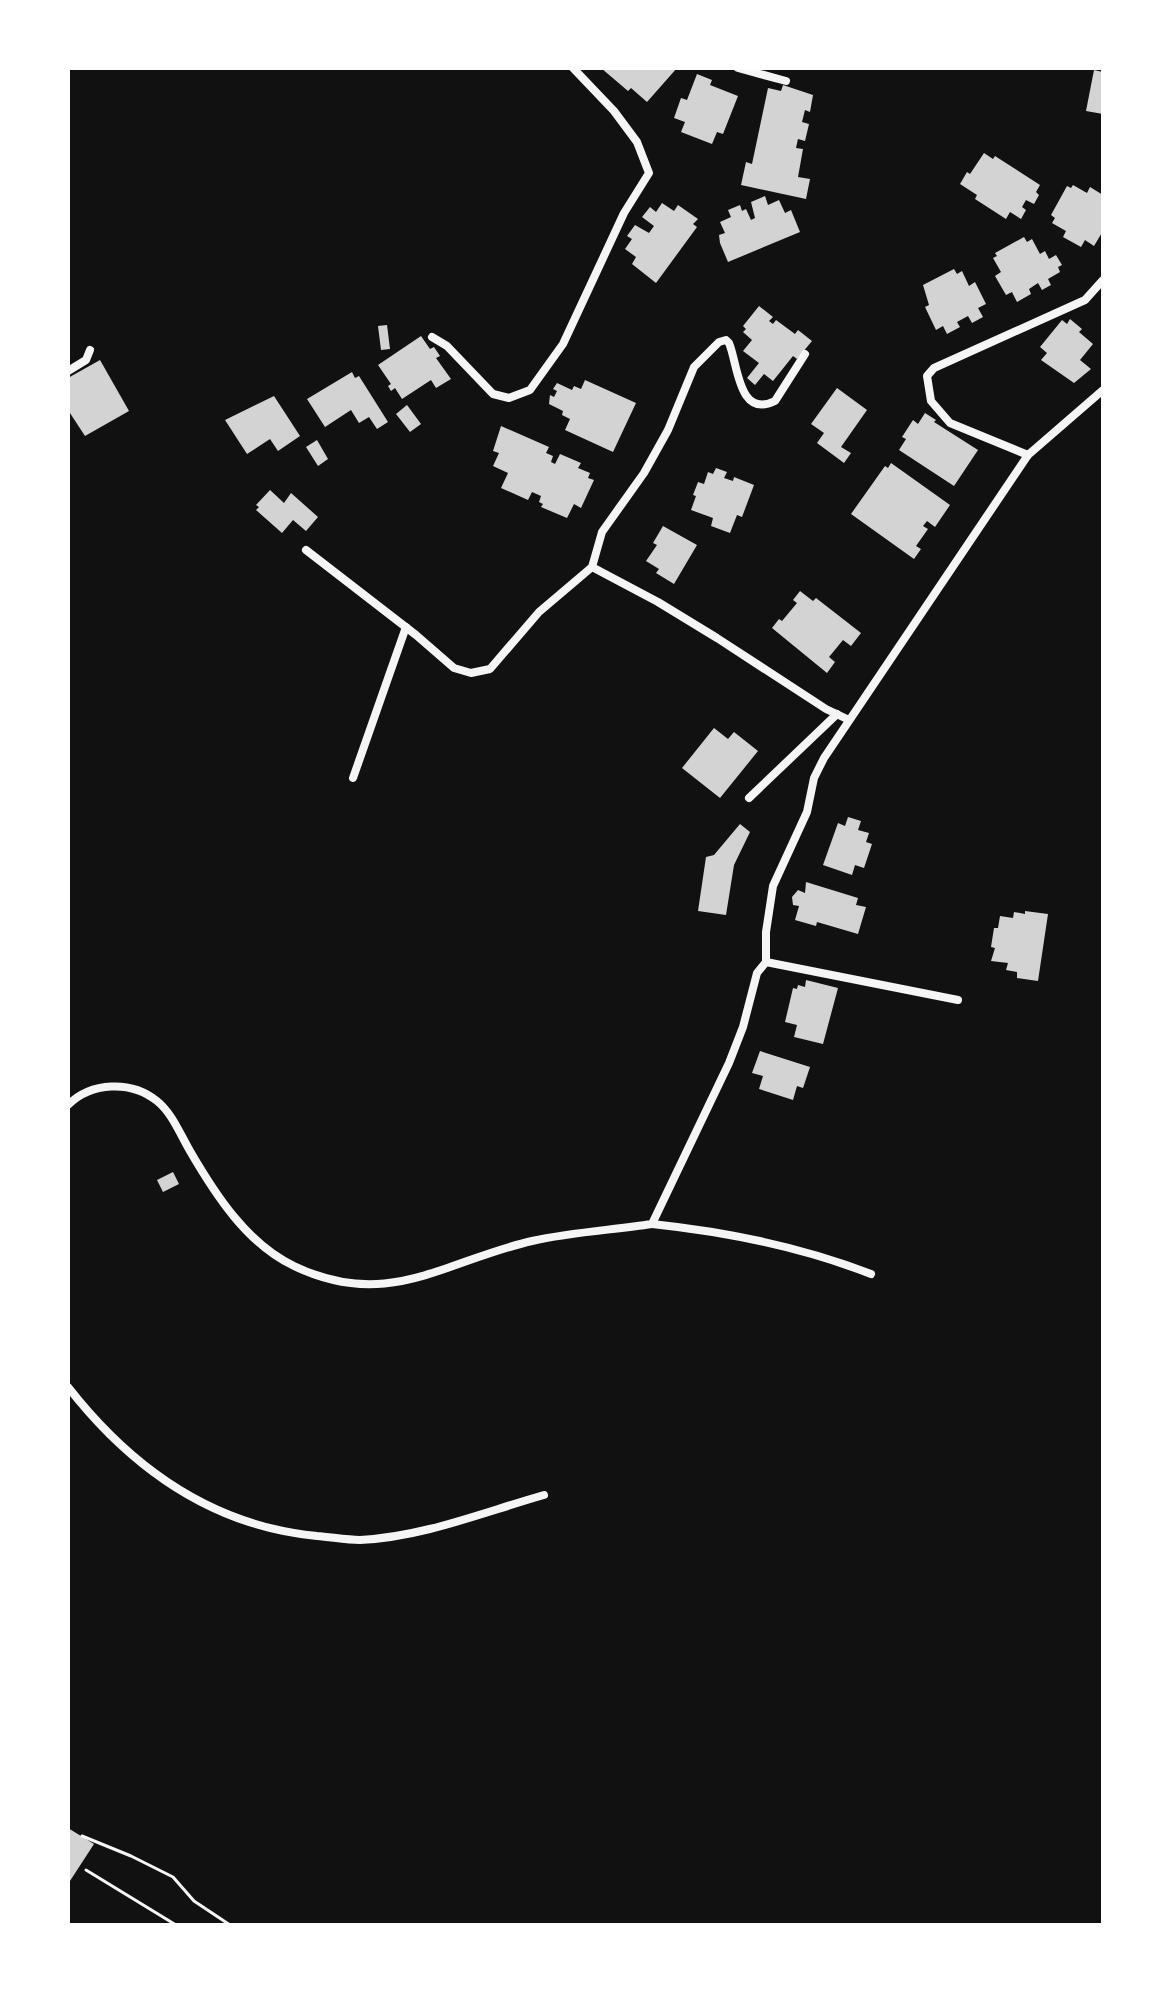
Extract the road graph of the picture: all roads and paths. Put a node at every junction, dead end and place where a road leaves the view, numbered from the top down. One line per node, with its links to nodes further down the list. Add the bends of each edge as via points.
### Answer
1 (573, 68): 5 (street, via 637,142 649,173 624,213 563,344 530,390 509,398 493,394)
2 (738, 68): 3 (street)
3 (786, 81)
4 (1103, 280): 10 (street, via 1085,300 934,368 927,376 931,401 950,423)
5 (432, 337)
6 (90, 350): 8 (street, via 86,360)
7 (805, 354): 12 (street, via 775,401 767,405 757,404 743,391 726,340 704,355 644,473 602,532)
8 (68, 371)
9 (1103, 390): 10 (street)
10 (1028, 455): 15 (street)
11 (306, 550): 13 (street)
12 (592, 567): 13 (street, via 480,673 454,668); 14 (street, via 679,614)
13 (406, 627): 16 (street)
14 (837, 714): 15 (street); 17 (street)
15 (847, 719): 18 (street, via 814,778 807,812 773,886)
16 (353, 778)
17 (749, 798)
18 (766, 962): 19 (street); 21 (street, via 757,973 729,1063)
19 (958, 1000)
20 (68, 1105): 21 (street, via 105,1086 146,1093 177,1125 244,1228 268,1251 339,1282 409,1281 534,1241)
21 (652, 1224): 22 (street, via 728,1232)
22 (871, 1274)
23 (68, 1387): 24 (street, via 136,1461 208,1505 280,1532 359,1540 418,1532)
24 (544, 1495)
25 (82, 1836): 28 (path, via 173,1877 194,1901)
26 (86, 1870): 27 (path)
27 (176, 1925)
28 (230, 1925)

